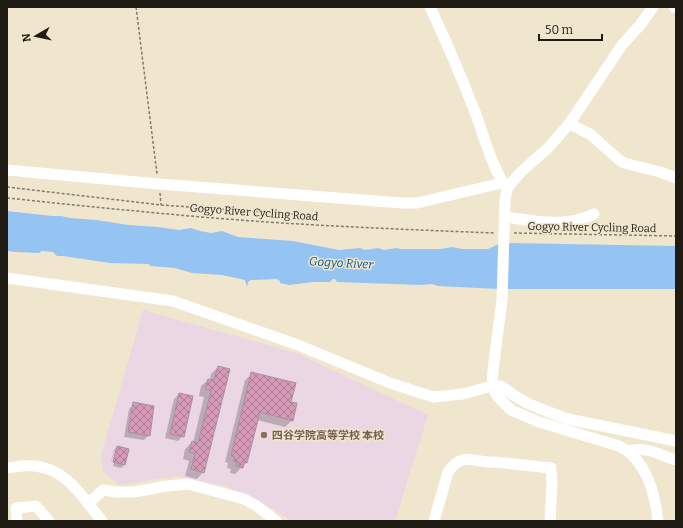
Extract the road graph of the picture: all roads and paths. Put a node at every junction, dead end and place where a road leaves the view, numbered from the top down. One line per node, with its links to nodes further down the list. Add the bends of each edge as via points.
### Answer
1 (136, 7): 7 (path)
2 (430, 7): 8 (street, via 461,74)
3 (653, 7): 4 (street, via 622,45)
4 (569, 124): 6 (street, via 590,134 624,163); 8 (street, via 549,147)
5 (7, 170): 7 (street)
6 (676, 178)
7 (159, 184): 8 (street, via 402,203 417,203); 11 (path)
8 (505, 186): 14 (street)
9 (7, 187): 11 (path)
10 (7, 198): 15 (path, Gogyo River Cycling Road, via 266,222)
11 (161, 205): 13 (path)
12 (594, 214): 14 (street, via 582,220 557,223)
13 (309, 215)
14 (505, 217): 15 (street)
15 (504, 234): 16 (path, Gogyo River Cycling Road); 18 (street, via 502,300)
16 (676, 236)
17 (7, 278): 18 (street, via 173,301 298,344 390,383 433,397 463,394)
18 (492, 386): 19 (street, via 501,386 527,403 568,419); 20 (street, via 498,397 511,410 539,422)
19 (676, 441)
20 (628, 451): 21 (street, via 638,448 649,450); 30 (street, via 645,473 655,500)
21 (676, 460)
22 (7, 468): 23 (street, via 35,466 56,472 74,487)
23 (88, 504): 26 (street); 27 (street, via 103,490 134,492 188,484 244,499)
24 (17, 521): 25 (street, via 16,508 36,506)
25 (49, 521)
26 (102, 521)
27 (276, 521)
28 (434, 521): 29 (street, via 448,472 459,461 471,458 551,468)
29 (550, 521)
30 (658, 521)

